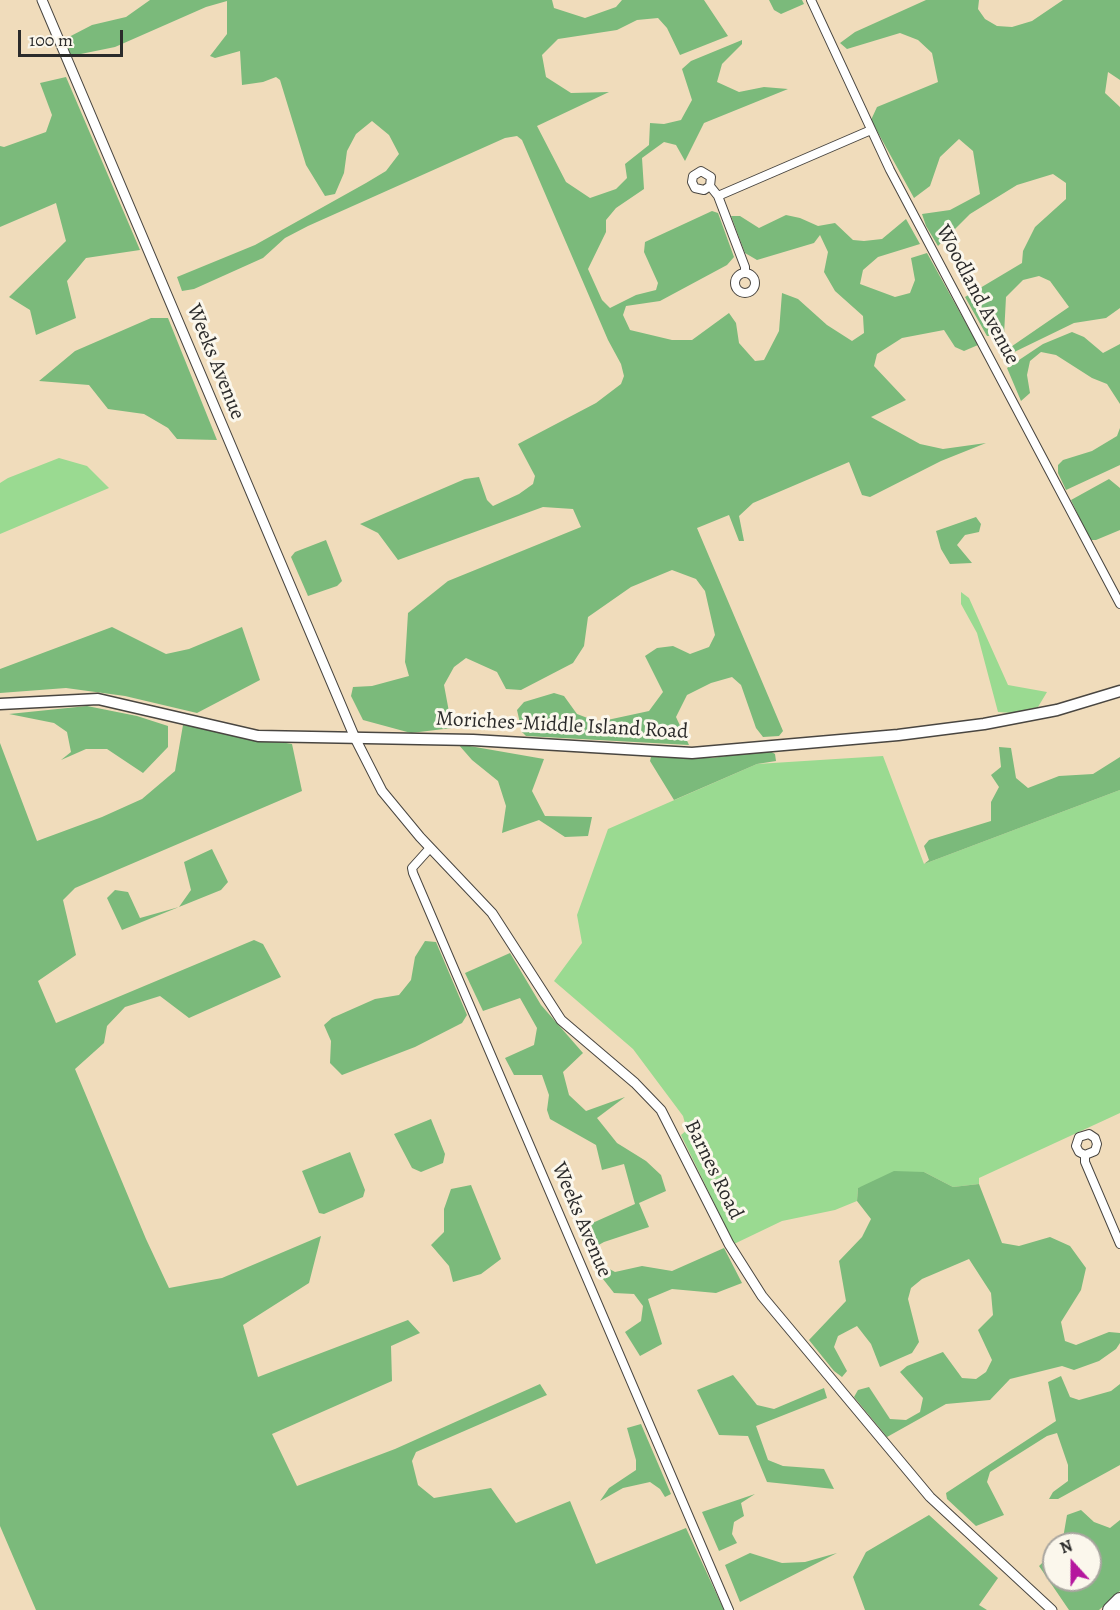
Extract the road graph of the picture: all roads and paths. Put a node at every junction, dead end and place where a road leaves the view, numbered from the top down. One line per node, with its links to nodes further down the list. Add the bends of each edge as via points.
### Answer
1 (42, 0): 10 (street, Weeks Avenue)
2 (811, 0): 3 (street, Woodland Avenue)
3 (871, 130): 5 (street); 7 (street, Woodland Avenue)
4 (710, 186): 5 (street)
5 (718, 196): 6 (street)
6 (745, 273)
7 (1120, 604)
8 (1120, 692): 10 (main road, Moriches-Middle Island Road, via 1057,710 984,724 707,752)
9 (0, 704): 10 (main road, Moriches-Middle Island Road, via 98,699 258,736)
10 (355, 738): 11 (street, Barnes Road, via 382,791)
11 (430, 848): 15 (street, Barnes Road, via 492,913 561,1020 661,1110 729,1244 762,1296 930,1497); 16 (street, Weeks Avenue, via 412,868 413,873)
12 (1085, 1155): 13 (street)
13 (1120, 1244)
14 (1120, 1600): 17 (highway)
15 (1050, 1609)
16 (729, 1610)
17 (1110, 1610)

